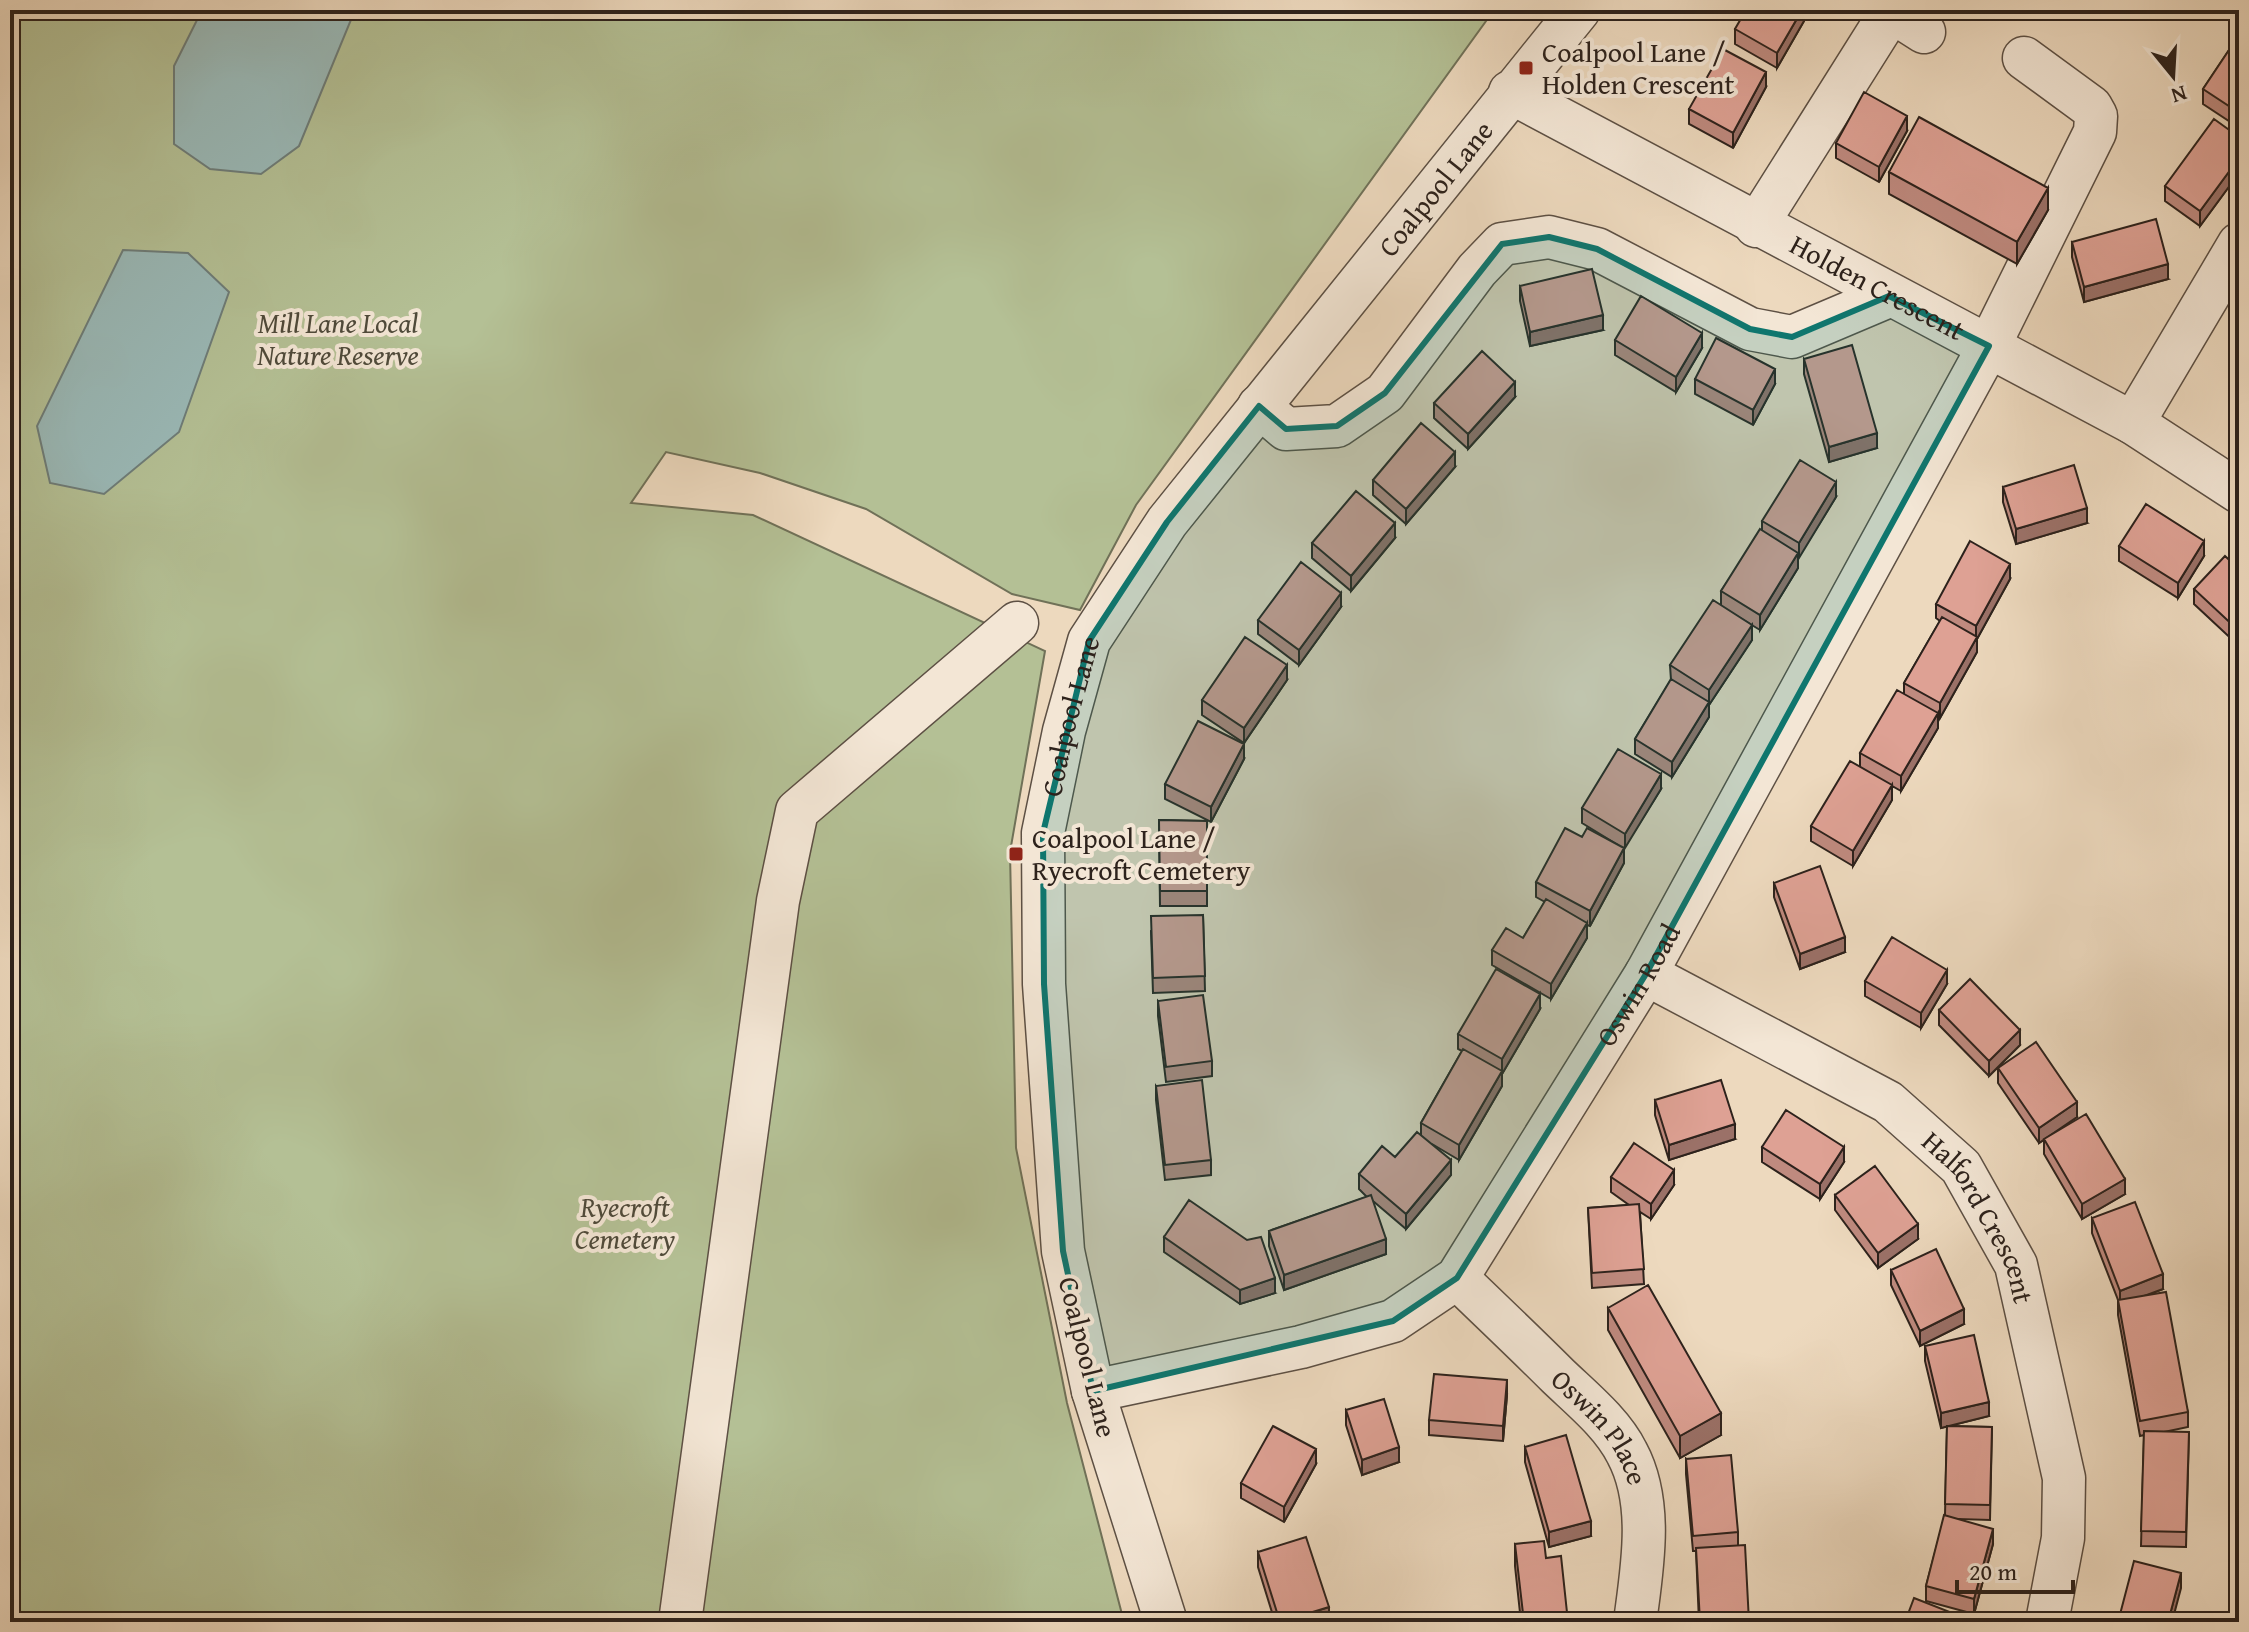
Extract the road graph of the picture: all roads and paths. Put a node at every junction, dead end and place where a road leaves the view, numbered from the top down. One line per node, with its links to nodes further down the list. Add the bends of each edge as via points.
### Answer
1 (1579, 10): 4 (street, Coalpool Lane)
2 (1902, 18): 5 (street)
3 (2024, 58): 8 (street, Oswin Road, via 2091,107 2095,132)
4 (1510, 92): 5 (street, Holden Crescent); 9 (street, Coalpool Lane)
5 (1756, 226): 7 (street, Holden Crescent)
6 (2239, 244): 10 (street)
7 (1889, 296): 8 (street, Holden Crescent); 9 (street, via 1792,337 1750,329 1597,249 1549,237 1502,244 1385,393 1337,426 1286,429)
8 (1989, 346): 10 (street, Holden Crescent); 13 (street, Oswin Road)
9 (1259, 406): 15 (street, Coalpool Lane, via 1167,522 1089,641 1043,833 1044,984 1063,1251)
10 (2133, 423): 11 (street, Holden Crescent)
11 (2239, 492)
12 (1017, 623): 16 (street, via 797,811 778,901)
13 (1646, 974): 14 (street, Oswin Road); 19 (street, Halford Crescent, via 1888,1102 1961,1167 2016,1265 2064,1478 2063,1538)
14 (1457, 1278): 15 (street, Oswin Road, via 1393,1321 1301,1347); 18 (street, Oswin Place, via 1597,1413 1627,1453 1638,1488 1644,1552)
15 (1093, 1391): 17 (street, Coalpool Lane)
16 (680, 1622)
17 (1166, 1622)
18 (1635, 1622)
19 (2047, 1622)

